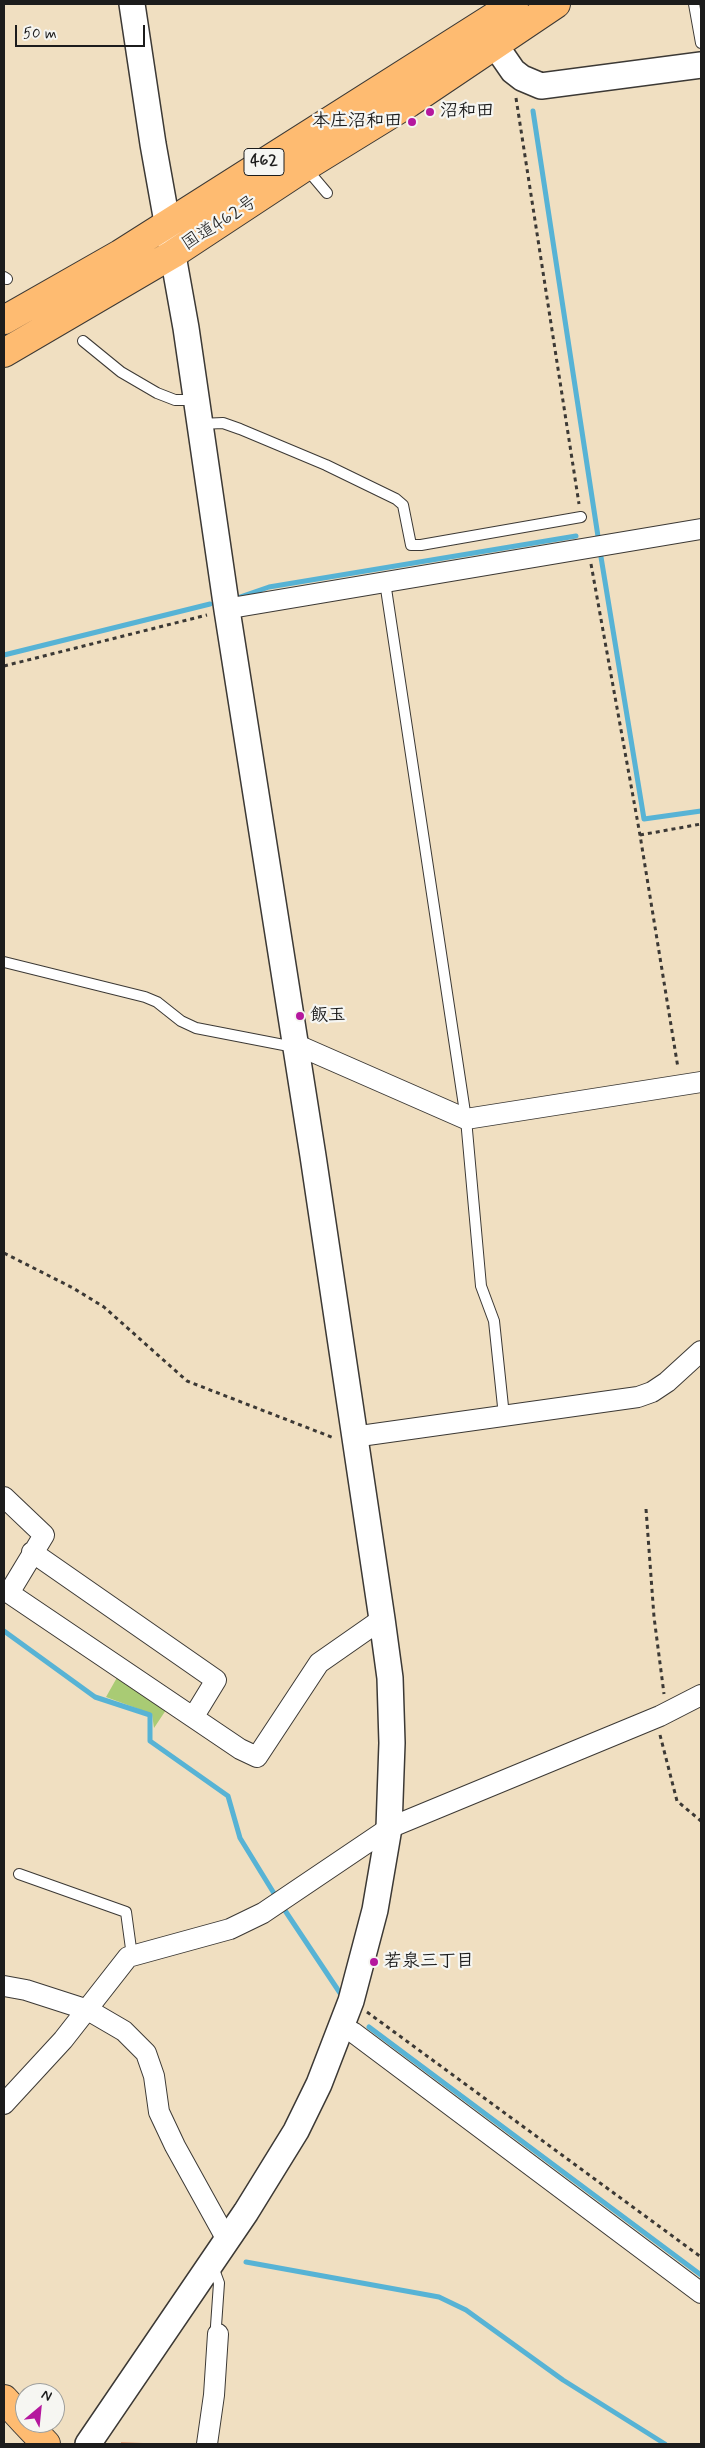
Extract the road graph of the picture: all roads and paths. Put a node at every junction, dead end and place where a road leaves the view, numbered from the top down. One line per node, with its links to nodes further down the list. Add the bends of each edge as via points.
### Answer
1 (132, 4): 11 (street)
2 (556, 4): 6 (highway, 国道462号 / 462)
3 (694, 4): 5 (lane)
4 (507, 6): 11 (highway, 国道462号 / 462)
5 (701, 43)
6 (495, 45): 8 (street, via 513,72); 9 (highway, 国道462号 / 462)
7 (701, 64): 8 (street, via 549,86)
8 (522, 78): 17 (path, via 516,100)
9 (305, 167): 10 (lane); 12 (highway, 国道462号 / 462)
10 (327, 193)
11 (168, 223): 12 (street); 13 (highway, 国道462号 / 462)
12 (173, 254): 15 (highway, 国道462号 / 462); 16 (street)
13 (4, 320)
14 (83, 340): 16 (lane, via 121,372)
15 (4, 353)
16 (198, 412): 17 (lane, via 326,464 396,498 403,505 411,544 421,545); 21 (street)
17 (581, 517)
18 (701, 529): 19 (street)
19 (586, 547): 20 (street); 24 (path)
20 (385, 582): 21 (street); 29 (lane)
21 (227, 610): 22 (path); 26 (street)
22 (4, 666)
23 (701, 824): 24 (path)
24 (640, 834): 28 (path)
25 (4, 962): 26 (lane, via 145,997 196,1028)
26 (294, 1047): 29 (street, via 304,1048); 33 (street)
27 (701, 1082): 28 (street)
28 (680, 1086): 29 (street)
29 (466, 1119): 32 (lane, via 481,1286 494,1321)
30 (4, 1253): 33 (path, via 104,1307 171,1369 199,1388 338,1440)
31 (701, 1351): 32 (street, via 667,1382 645,1394)
32 (504, 1416): 33 (street)
33 (354, 1437): 37 (street)
34 (4, 1497): 36 (street, via 44,1535)
35 (646, 1509): 39 (path, via 664,1700)
36 (32, 1552): 40 (street, via 216,1680); 40 (street, via 10,1593)
37 (382, 1619): 40 (street, via 319,1663 257,1757 240,1749); 42 (street, via 390,1678 392,1734)
38 (701, 1695): 39 (street)
39 (662, 1715): 41 (path, via 677,1801); 42 (street)
40 (194, 1716)
41 (701, 1821)
42 (389, 1828): 44 (street, via 263,1912 238,1925); 46 (street, via 375,1910)
43 (19, 1874): 44 (lane, via 126,1912)
44 (132, 1956): 47 (street)
45 (4, 1986): 47 (street)
46 (351, 2001): 48 (street); 51 (path)
47 (88, 2010): 49 (street); 50 (street, via 124,2031 146,2052 154,2076 159,2112)
48 (343, 2027): 50 (street, via 296,2131); 53 (street)
49 (4, 2104)
50 (227, 2240): 52 (street)
51 (701, 2257)
52 (212, 2264): 54 (lane, via 219,2283); 59 (street)
53 (701, 2293)
54 (218, 2334): 60 (street)
55 (4, 2399): 56 (highway)
56 (15, 2412)
57 (35, 2433): 58 (highway)
58 (46, 2444)
59 (88, 2444)
60 (207, 2444)

